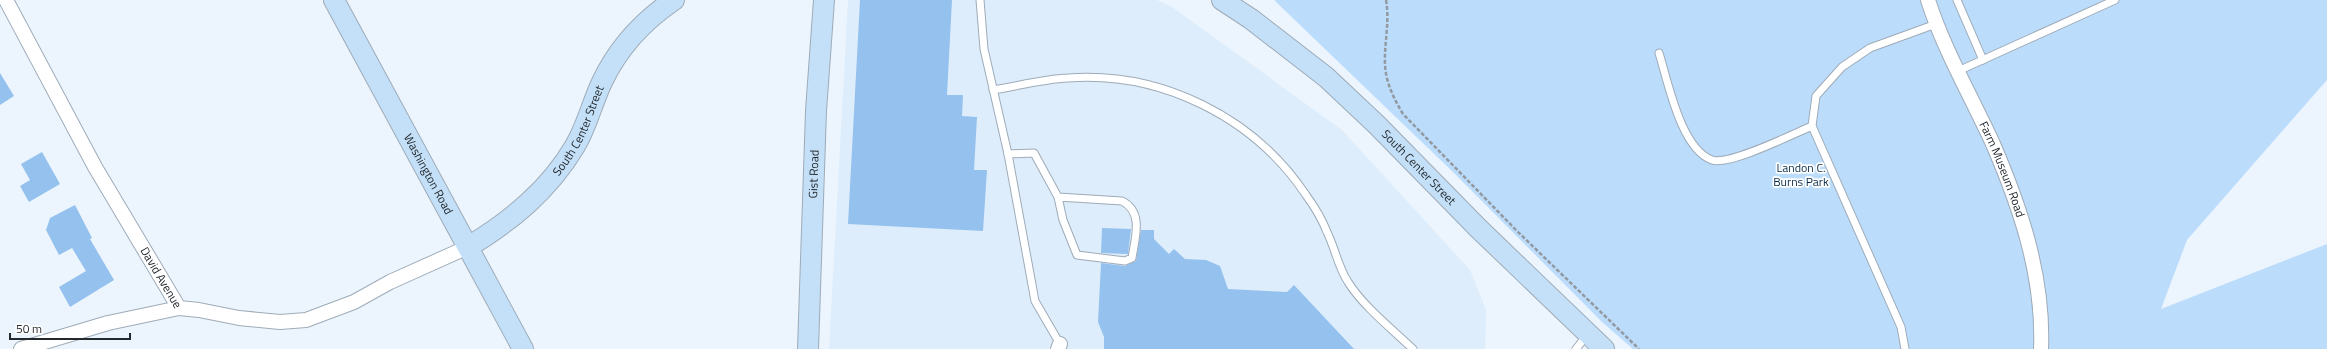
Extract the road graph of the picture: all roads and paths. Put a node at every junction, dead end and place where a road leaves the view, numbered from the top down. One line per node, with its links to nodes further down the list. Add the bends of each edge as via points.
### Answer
1 (6, 0): 20 (street, David Avenue, via 95,167)
2 (334, 0): 19 (street, Washington Road)
3 (674, 0): 19 (street, South Center Street, via 644,24 620,51 602,82 575,145 547,185 512,218)
4 (824, 0): 25 (street, Gist Road, via 816,111)
5 (980, 0): 15 (lane, via 981,33)
6 (1222, 0): 21 (street, South Center Street, via 1269,32 1326,77)
7 (1386, 0): 29 (path, via 1386,74 1394,99 1403,114 1516,230)
8 (1928, 0): 11 (street, Farm Museum Road)
9 (1957, 0): 13 (lane)
10 (2115, 0): 13 (lane)
11 (1936, 24): 14 (street, Farm Museum Road); 16 (lane, via 1870,48 1842,67 1816,96)
12 (1659, 53): 16 (lane, via 1686,136 1700,153 1713,160 1739,157)
13 (1983, 60): 14 (lane)
14 (1958, 71): 31 (street, Farm Museum Road, via 1993,145 2025,229 2038,280)
15 (993, 90): 17 (lane); 26 (lane, via 1067,78 1128,80 1157,87 1223,115 1246,130 1291,174 1307,195 1327,232 1348,282)
16 (1812, 126): 30 (lane, via 1901,328)
17 (1008, 154): 18 (lane, via 1034,153); 22 (lane, via 1035,301)
18 (1058, 197): 18 (lane, via 1063,220 1077,255 1125,262 1132,258 1136,221 1131,206 1122,201)
19 (468, 247): 20 (street, David Avenue, via 390,282 354,302 306,320 252,320); 24 (street, Washington Road)
20 (179, 308): 23 (street, via 108,323)
21 (1588, 334): 27 (lane); 28 (street, South Center Street)
22 (1059, 346)
23 (21, 349)
24 (523, 349)
25 (808, 349)
26 (1413, 349)
27 (1576, 349)
28 (1604, 349)
29 (1639, 349)
30 (1905, 349)
31 (2041, 349)

